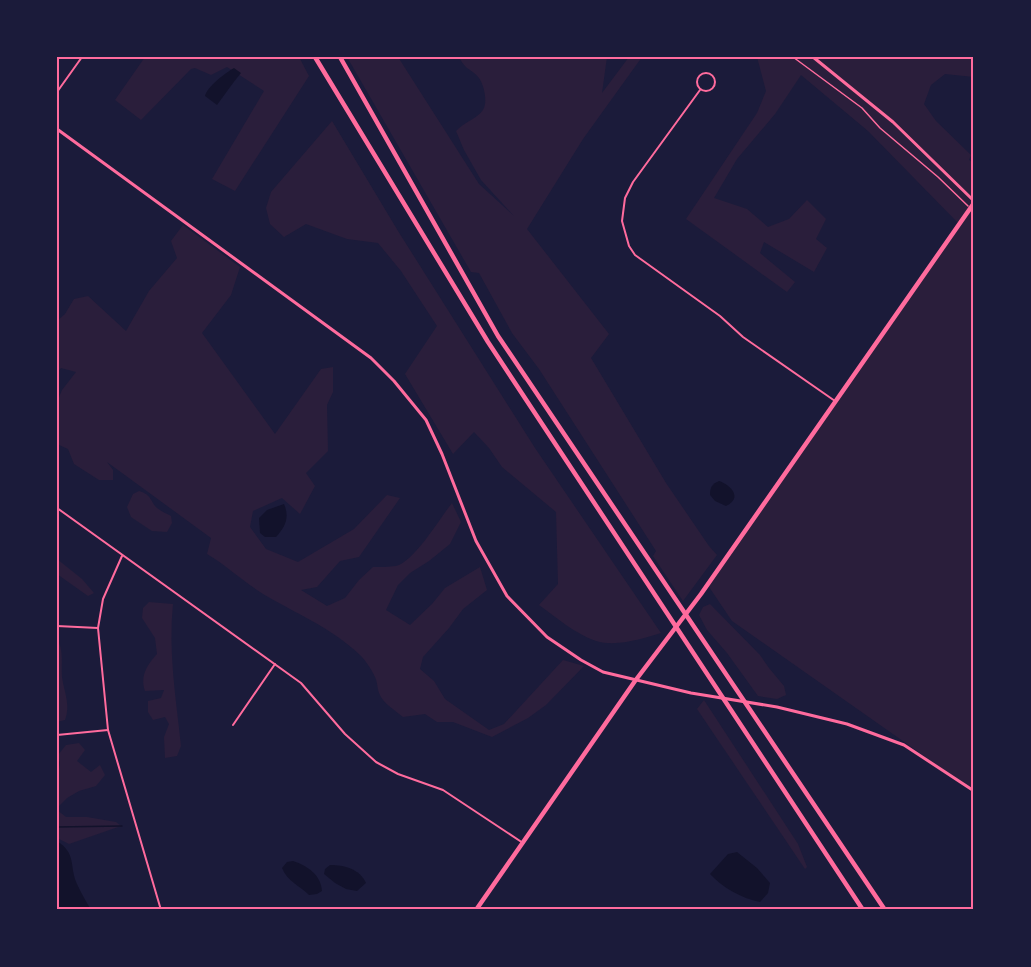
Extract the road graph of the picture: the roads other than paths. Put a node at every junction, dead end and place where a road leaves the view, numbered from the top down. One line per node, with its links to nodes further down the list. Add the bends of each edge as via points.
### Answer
1 (82, 57): 6 (street)
2 (315, 57): 23 (main road, via 488,342)
3 (340, 57): 24 (main road, via 498,336)
4 (813, 57): 8 (street, via 894,122)
5 (700, 90): 5 (street, via 710,91 715,80 712,75 706,72 698,76); 9 (street, via 625,198 622,221 628,246 642,261 743,337)
6 (57, 92)
7 (57, 129): 15 (street, via 371,358 426,420 476,542 507,596 547,637 581,660 603,672)
8 (974, 202): 9 (main road)
9 (835, 401): 15 (main road, via 701,594)
10 (57, 508): 11 (street)
11 (122, 556): 13 (street, via 103,599); 14 (street)
12 (57, 626): 13 (street)
13 (98, 628): 17 (street)
14 (275, 664): 16 (street); 20 (street, via 301,683 345,735 376,762 443,790)
15 (635, 681): 19 (street, via 847,724 904,745); 20 (main road)
16 (233, 725)
17 (108, 730): 18 (street); 21 (street)
18 (57, 735)
19 (974, 790)
20 (523, 843): 22 (main road)
21 (161, 910)
22 (476, 910)
23 (862, 910)
24 (885, 910)

